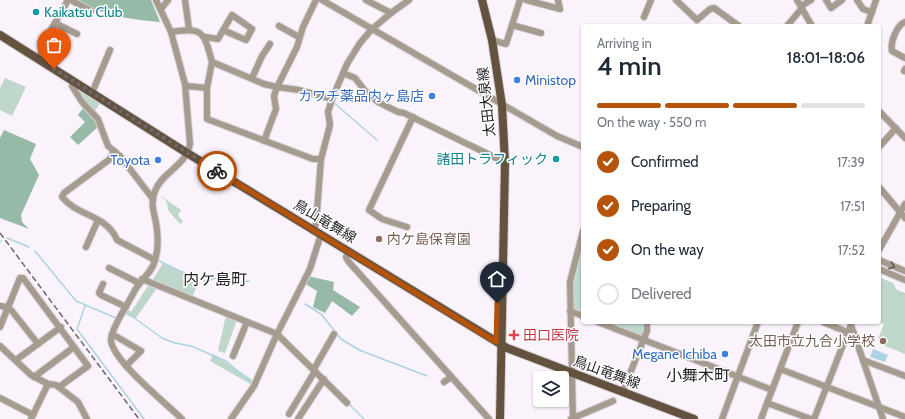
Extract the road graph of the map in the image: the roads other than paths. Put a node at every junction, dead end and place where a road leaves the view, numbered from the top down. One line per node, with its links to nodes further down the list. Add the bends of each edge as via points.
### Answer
1 (69, 0): 24 (street); 29 (street)
2 (156, 0): 23 (street)
3 (168, 0): 23 (street)
4 (185, 0): 36 (street)
5 (316, 0): 44 (street)
6 (322, 0): 37 (street)
7 (366, 0): 25 (street)
8 (409, 0): 25 (street)
9 (478, 0): 59 (main road, 太田大泉線)
10 (482, 0): 45 (main road, 太田大泉線)
11 (520, 0): 34 (street)
12 (526, 0): 13 (street, via 560,9)
13 (558, 0)
14 (651, 0): 27 (street)
15 (676, 0): 30 (street, via 697,20 714,8)
16 (797, 0): 22 (street)
17 (811, 0): 22 (street)
18 (826, 0): 19 (street, via 831,8)
19 (842, 0)
20 (857, 0): 26 (street, via 863,9)
21 (876, 0): 26 (street)
22 (802, 7): 31 (street); 32 (street)
23 (161, 9): 39 (street)
24 (91, 11)
25 (391, 12): 37 (street)
26 (872, 12): 33 (street)
27 (644, 17)
28 (905, 22): 48 (street, via 897,30 891,47 892,51)
29 (55, 23): 41 (street); 49 (street, via 44,42)
30 (736, 24)
31 (789, 24)
32 (811, 24)
33 (868, 24)
34 (512, 25): 40 (street); 45 (street, via 506,44)
35 (279, 26): 44 (street)
36 (189, 29): 39 (street); 43 (street)
37 (372, 29): 51 (street, via 360,43); 59 (street)
38 (223, 30): 38 (street, via 232,15 252,29 246,40); 43 (street, via 218,39)
39 (171, 32): 54 (street)
40 (541, 33)
41 (77, 34)
42 (0, 35): 49 (main road, 鳥山竜舞線)
43 (205, 37): 50 (street)
44 (300, 37): 55 (street)
45 (492, 40): 59 (main road, 太田大泉線)
46 (270, 44): 52 (street)
47 (110, 50): 57 (street)
48 (905, 58)
49 (39, 60): 53 (main road, 鳥山竜舞線)
50 (212, 62): 52 (street); 56 (street)
51 (343, 73): 58 (street); 61 (street, via 355,78 378,102)
52 (252, 78): 55 (street)
53 (74, 82): 57 (main road, 鳥山竜舞線); 67 (street, via 73,90 96,116 106,143)
54 (186, 86): 56 (street); 68 (street, via 190,140)
55 (277, 87): 58 (street); 64 (street, via 274,96 276,109)
56 (207, 88): 64 (street, via 207,119)
57 (92, 93): 68 (main road, 鳥山竜舞線)
58 (332, 99): 70 (street, via 328,112 330,125)
59 (499, 103): 66 (street, via 557,136); 69 (main road, 太田大泉線)
60 (881, 114): 62 (street)
61 (413, 117): 69 (street); 77 (street, via 369,210 382,219)
62 (896, 128): 63 (street); 65 (street)
63 (905, 138)
64 (264, 141): 70 (street, via 313,159)
65 (881, 145)
66 (581, 146)
67 (114, 151): 72 (street); 76 (street, via 110,159 62,196 67,202)
68 (187, 153): 72 (street, via 176,168 158,184); 78 (main road, 鳥山竜舞線)
69 (502, 158): 111 (main road, 太田大泉線)
70 (321, 159): 78 (street)
71 (881, 189): 74 (street)
72 (153, 199): 83 (street, via 157,230)
73 (905, 204): 74 (street)
74 (899, 211): 75 (street); 80 (street)
75 (905, 218)
76 (98, 220): 81 (street); 83 (street, via 116,234 117,240)
77 (407, 227)
78 (317, 232): 82 (main road, 鳥山竜舞線); 107 (street, via 310,269)
79 (581, 239): 94 (street, via 570,282)
80 (881, 246)
81 (86, 247)
82 (349, 251): 111 (main road, 鳥山竜舞線); 123 (street, via 346,257 348,261)
83 (155, 260): 89 (street, via 153,268)
84 (881, 261): 87 (street, one-way to 87)
85 (109, 268): 89 (street)
86 (881, 270): 88 (street)
87 (905, 271)
88 (905, 280)
89 (140, 281): 93 (street); 96 (street)
90 (103, 284): 93 (street, via 99,293 101,295)
91 (0, 306): 92 (street)
92 (8, 307): 103 (street, via 20,278 23,278); 104 (street); 110 (street)
93 (126, 307): 106 (street)
94 (570, 311): 95 (street); 120 (street)
95 (581, 315)
96 (247, 322): 107 (street); 114 (street)
97 (603, 324): 109 (street)
98 (647, 324): 109 (street)
99 (757, 324): 124 (street)
100 (797, 324): 118 (street)
101 (828, 324): 105 (street)
102 (851, 324): 105 (street); 116 (street)
103 (61, 327): 110 (street); 113 (street)
104 (0, 328)
105 (847, 332): 128 (street)
106 (112, 334): 117 (street, via 113,348); 117 (street, via 141,351)
107 (277, 334): 119 (street); 142 (street, via 254,386)
108 (334, 334): 119 (street)
109 (644, 339): 124 (street); 131 (street)
110 (38, 344): 115 (street)
111 (499, 344): 120 (main road, 鳥山竜舞線); 145 (main road, 太田大泉線); 146 (main road, 太田大泉線)
112 (0, 346): 115 (street)
113 (74, 347): 122 (street); 129 (street, via 88,366)
114 (234, 356)
115 (16, 360): 122 (street)
116 (863, 360): 121 (street); 136 (street)
117 (126, 366): 141 (street)
118 (780, 369): 128 (street); 130 (street)
119 (315, 370): 125 (street); 137 (street)
120 (572, 373): 131 (main road, 鳥山竜舞線); 147 (street)
121 (905, 376)
122 (34, 377): 127 (street)
123 (450, 377): 126 (street); 144 (street)
124 (738, 378): 130 (street); 149 (street)
125 (324, 379): 134 (street); 143 (street)
126 (444, 382)
127 (48, 384): 129 (street); 138 (street)
128 (826, 387): 136 (street); 152 (street)
129 (59, 388): 140 (street, via 78,402)
130 (772, 390): 135 (street)
131 (623, 391): 148 (main road, 鳥山竜舞線)
132 (0, 398): 138 (street)
133 (613, 401): 147 (street)
134 (347, 403)
135 (767, 403): 150 (street); 151 (street)
136 (878, 407): 139 (street); 153 (street)
137 (289, 414)
138 (32, 417)
139 (905, 417)
140 (87, 419)
141 (182, 419)
142 (231, 419)
143 (298, 419)
144 (489, 419)
145 (495, 419)
146 (500, 419)
147 (573, 419)
148 (694, 419)
149 (722, 419)
150 (761, 419)
151 (811, 419)
152 (814, 419)
153 (882, 419)

